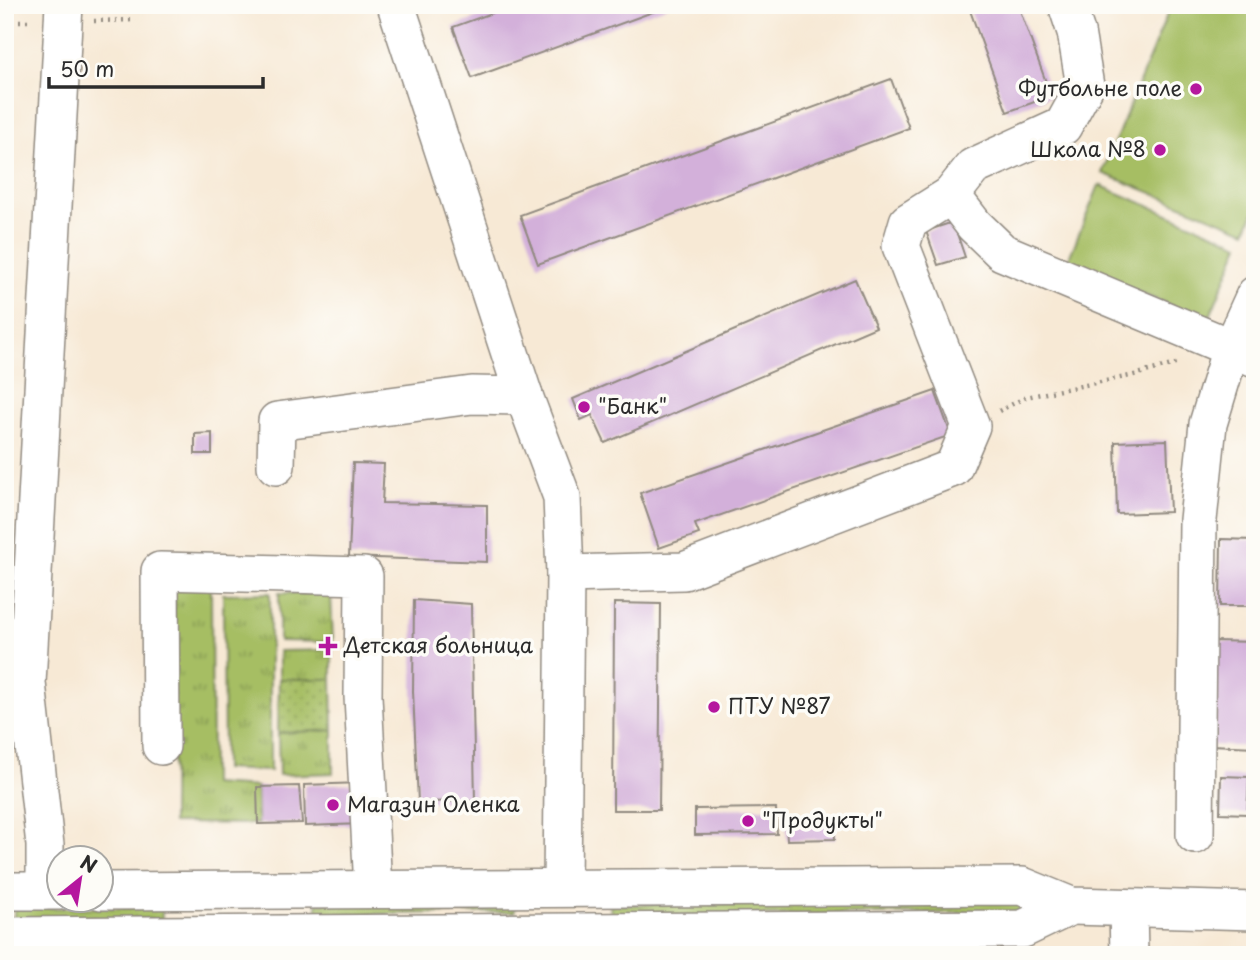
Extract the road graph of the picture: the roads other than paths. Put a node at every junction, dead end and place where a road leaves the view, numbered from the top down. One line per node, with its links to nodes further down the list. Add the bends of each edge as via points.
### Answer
1 (64, 5): 10 (street)
2 (396, 5): 7 (street)
3 (1067, 5): 4 (street, via 1085,86 1063,126 973,167)
4 (951, 195): 6 (street, via 1002,252); 9 (street, via 908,222 901,246 971,426 953,468 684,571)
5 (1255, 295): 6 (street)
6 (1243, 353): 12 (street, via 1208,424 1198,520)
7 (524, 396): 8 (street, via 472,395 277,421); 9 (street, via 562,497)
8 (276, 467)
9 (565, 574): 14 (street)
10 (16, 670): 13 (street)
11 (161, 746): 15 (street, via 160,571 364,576 363,696)
12 (1195, 835)
13 (46, 856)
14 (562, 887): 15 (street); 20 (street, via 1022,886)
15 (373, 889): 16 (street)
16 (253, 890): 19 (street); 24 (street)
17 (5, 891): 18 (street)
18 (46, 891)
19 (116, 891)
20 (1071, 906): 21 (street); 24 (street, via 1023,929)
21 (1128, 909): 22 (street); 25 (street)
22 (1255, 911)
23 (5, 936): 24 (street)
24 (250, 945)
25 (1129, 955)

